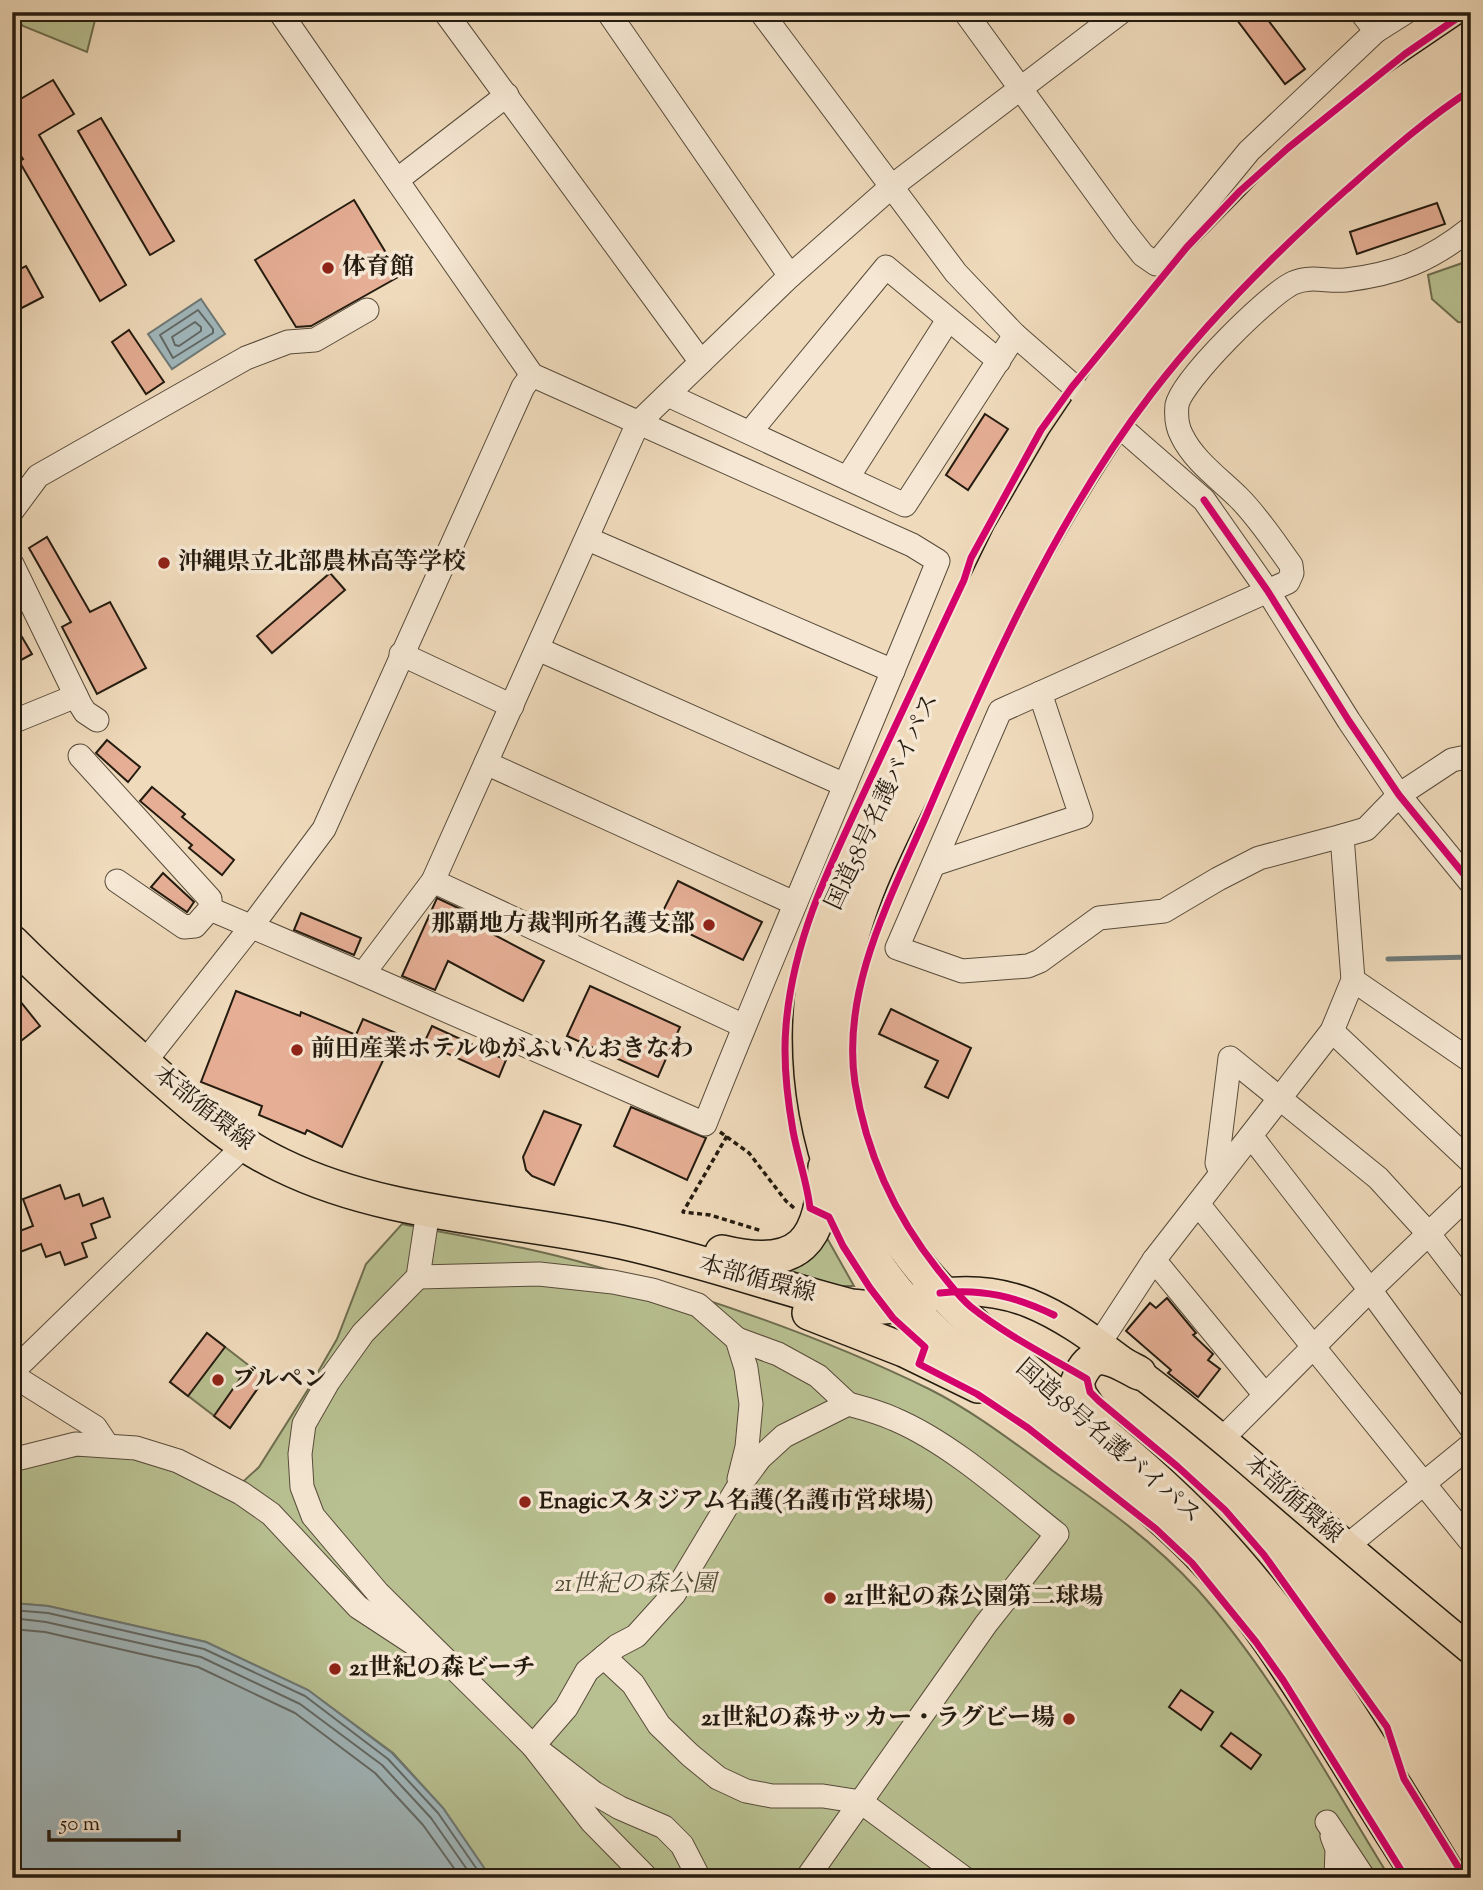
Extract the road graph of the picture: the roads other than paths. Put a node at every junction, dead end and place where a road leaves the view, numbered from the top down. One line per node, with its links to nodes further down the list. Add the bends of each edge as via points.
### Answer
1 (280, 12): 14 (street)
2 (445, 12): 13 (street)
3 (761, 12): 15 (street)
4 (965, 12): 12 (street)
5 (1121, 12): 12 (street)
6 (1361, 12): 9 (street)
7 (1406, 12): 9 (street)
8 (615, 15): 17 (street)
9 (1376, 31): 12 (street, via 1249,151 1156,264 1124,231)
10 (1471, 38): 25 (highway, 国道58号名護バイパス, via 1378,101 1286,177 1191,274 1122,358)
11 (1471, 70): 25 (highway, 国道58号名護バイパス, via 1340,169 1257,246 1138,386)
12 (1021, 87): 15 (street)
13 (507, 95): 14 (street); 22 (street)
14 (397, 180): 23 (street)
15 (891, 187): 17 (street); 20 (street, via 956,273)
16 (1471, 228): 32 (street, via 1445,249 1398,270 1292,284 1206,362 1178,403 1181,436 1241,500 1291,565 1288,582)
17 (790, 276): 22 (street)
18 (367, 310): 29 (street, via 315,340 288,342 246,358 38,476)
19 (948, 320): 21 (street); 27 (street, via 886,267); 28 (street)
20 (1016, 335): 21 (street); 25 (street)
21 (999, 361): 28 (street, via 905,505)
22 (701, 362): 24 (street)
23 (532, 375): 26 (street); 34 (street)
24 (668, 395): 26 (street); 27 (street)
25 (1102, 412): 32 (street, via 1204,500); 48 (highway, 国道58号名護バイパス, via 1009,536); 79 (highway, 国道58号名護バイパス, via 884,853 845,966 838,1037 855,1153 894,1233)
26 (638, 423): 30 (street); 35 (street, via 912,545 938,561)
27 (751, 431): 28 (street)
28 (848, 477)
29 (12, 511)
30 (588, 540): 33 (street); 35 (street)
31 (12, 564): 37 (street)
32 (1267, 590): 36 (street); 45 (street)
33 (538, 649): 38 (street); 44 (street)
34 (401, 654): 38 (street); 55 (street, via 324,829)
35 (893, 671): 44 (street)
36 (1040, 693): 49 (street, via 1000,712); 49 (street, via 1081,816)
37 (76, 696): 39 (street, via 85,712); 40 (street)
38 (512, 706): 43 (street)
39 (97, 720)
40 (12, 722)
41 (1471, 755): 45 (street, via 1452,760)
42 (80, 756): 54 (street, via 210,899)
43 (486, 763): 51 (street); 53 (street)
44 (845, 785): 47 (street)
45 (1399, 795): 46 (street, via 1366,829); 52 (street)
46 (1342, 836): 49 (street, via 1259,858 1164,911 1100,918 1028,967 962,971 897,948); 58 (street)
47 (820, 847): 48 (street); 53 (street)
48 (851, 860): 66 (highway, 国道58号名護バイパス, via 819,952 810,1017 809,1060)
49 (934, 864)
50 (117, 881): 54 (street, via 184,927 195,926)
51 (433, 881): 57 (street); 59 (street)
52 (1471, 883)
53 (794, 904): 59 (street)
54 (210, 909): 55 (street)
55 (251, 927): 57 (street); 62 (street)
56 (12, 942): 62 (highway, 本部循環線)
57 (363, 974): 59 (street, via 705,1124)
58 (1353, 981): 60 (street); 61 (street)
59 (744, 1026)
60 (1332, 1031): 63 (street); 67 (street)
61 (1471, 1061)
62 (144, 1063): 65 (highway, 本部循環線)
63 (1280, 1098): 64 (street); 68 (street, via 1230,1058 1217,1163); 72 (street, via 1378,1178)
64 (1251, 1136): 68 (street); 78 (street)
65 (245, 1145): 71 (highway, 本部循環線, via 326,1185); 85 (street)
66 (825, 1157): 73 (highway, via 818,1222 809,1238 792,1250 755,1258 654,1236); 80 (highway, 国道58号名護バイパス, via 849,1218 873,1260)
67 (1471, 1162)
68 (1221, 1173): 70 (street)
69 (1471, 1193): 72 (street)
70 (1198, 1204): 74 (street); 83 (street)
71 (428, 1211): 73 (highway, 本部循環線); 76 (street)
72 (1428, 1233): 77 (street); 78 (street)
73 (621, 1242): 75 (highway, 本部循環線)
74 (1154, 1260): 82 (street); 86 (street)
75 (726, 1271): 80 (highway, 本部循環線, via 851,1306); 88 (highway, via 799,1310 904,1350)
76 (418, 1277): 81 (street, via 539,1274 613,1282 698,1305); 101 (street, via 363,1333 304,1424 302,1486 313,1516 341,1550)
77 (1471, 1289)
78 (1370, 1290): 83 (street); 89 (street)
79 (940, 1293): 80 (highway, 本部循環線); 82 (main road, 本部循環線, via 1001,1294 1064,1321); 91 (highway, 国道58号名護バイパス)
80 (908, 1304): 88 (highway, 国道58号名護バイパス)
81 (737, 1339): 87 (street, via 818,1376); 96 (street, via 751,1404)
82 (1099, 1344): 84 (main road, 本部循環線)
83 (1314, 1347): 86 (street); 95 (street)
84 (1139, 1373): 90 (main road, 本部循環線); 91 (highway, via 1100,1357 1089,1362 1080,1375 1080,1395)
85 (12, 1374): 92 (street, via 95,1427)
86 (1265, 1395): 90 (street)
87 (848, 1404): 96 (street, via 784,1436); 103 (street, via 896,1419 928,1438 1057,1534 986,1624)
88 (1021, 1406): 104 (highway, 国道58号名護バイパス, via 1159,1516 1198,1553 1235,1595)
89 (1471, 1428)
90 (1222, 1439): 98 (main road, 本部循環線)
91 (1112, 1440): 104 (highway, 国道58号名護バイパス, via 1210,1532 1297,1638 1337,1698)
92 (107, 1445): 94 (street, via 76,1444); 101 (street, via 178,1461 241,1493 271,1514 358,1607)
93 (1471, 1445): 95 (street)
94 (12, 1460)
95 (1424, 1483): 97 (street); 98 (street)
96 (737, 1489): 100 (street, via 674,1594 636,1636)
97 (1471, 1542)
98 (1347, 1546): 99 (main road, 本部循環線)
99 (1471, 1650)
100 (604, 1657): 102 (street, via 587,1671 566,1708); 103 (street, via 633,1684 659,1724 718,1778 772,1796)
101 (457, 1672): 102 (street)
102 (533, 1746): 105 (street, via 592,1822); 106 (street, via 594,1793 664,1827 682,1844)
103 (861, 1802): 107 (street); 108 (street)
104 (1435, 1875)
105 (647, 1878)
106 (699, 1878)
107 (807, 1878)
108 (964, 1878)
109 (1336, 1878): 110 (street, via 1336,1849 1327,1822)
110 (1364, 1878)

